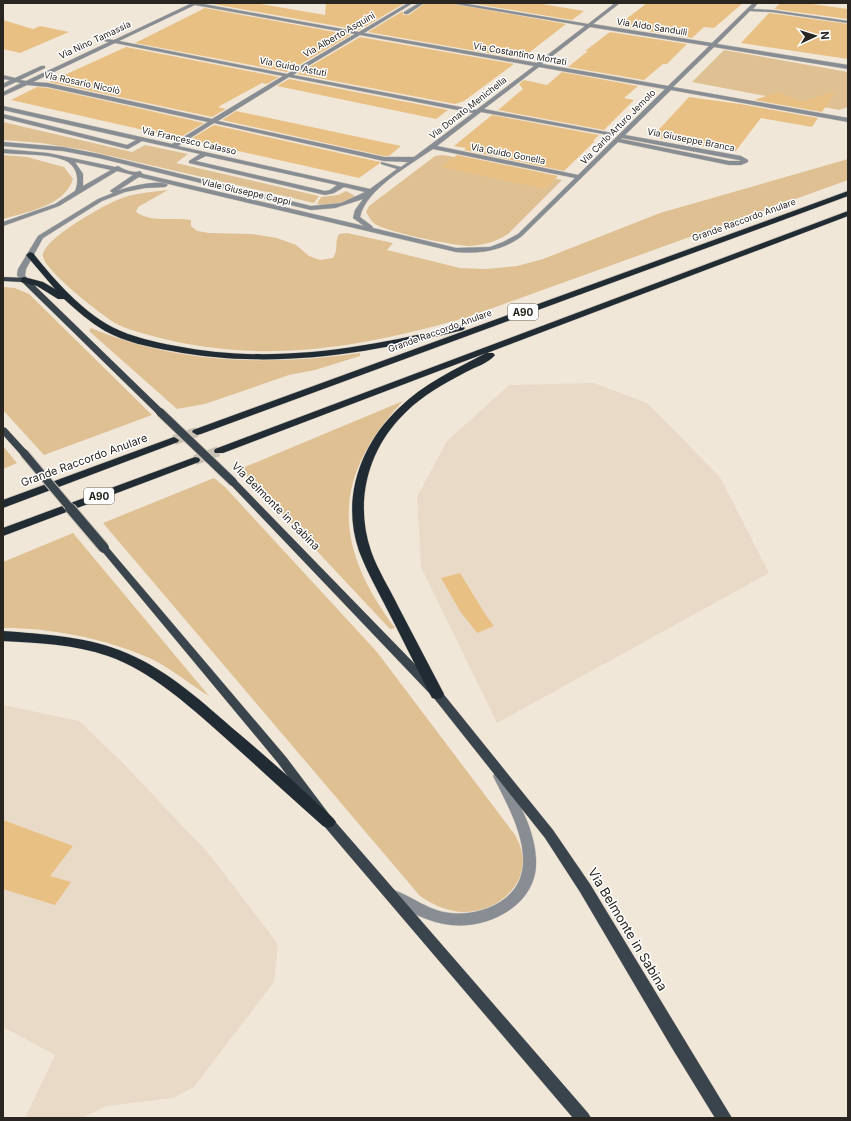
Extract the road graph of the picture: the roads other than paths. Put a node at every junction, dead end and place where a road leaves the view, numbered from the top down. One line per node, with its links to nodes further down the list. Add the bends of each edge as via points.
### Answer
1 (185, 3): 17 (street, Via Nino Tamassia)
2 (206, 3): 14 (street, Via Costantino Mortati)
3 (411, 3): 14 (street, Via Alberto Asquini)
4 (422, 3): 16 (street, Via Alberto Asquini)
5 (452, 3): 13 (street, Via Aldo Sandulli)
6 (476, 3): 13 (street, Via Aldo Sandulli)
7 (618, 3): 13 (street, Via Donato Menichella)
8 (756, 3): 10 (street, Via Carlo Arturo Jemolo); 11 (street)
9 (193, 4): 15 (street, Via Costantino Mortati); 17 (street, Via Nino Tamassia)
10 (749, 10): 12 (street); 20 (street, Via Carlo Arturo Jemolo)
11 (848, 19)
12 (848, 22)
13 (591, 24): 20 (street, Via Aldo Sandulli); 22 (street, Via Donato Menichella)
14 (365, 30): 15 (street, Via Alberto Asquini); 16 (street, Via Costantino Mortati)
15 (359, 34): 16 (street, Via Costantino Mortati); 27 (street, Via Alberto Asquini)
16 (371, 34): 18 (street, Via Alberto Asquini); 22 (street, Via Costantino Mortati)
17 (116, 39): 19 (street, Via Guido Astuti); 27 (street, Via Guido Astuti); 29 (street, Via Guido Astuti); 34 (street, Via Nino Tamassia)
18 (363, 39)
19 (106, 40): 21 (street, Via Nino Tamassia)
20 (714, 43): 23 (street, Via Aldo Sandulli); 25 (street, Via Aldo Sandulli); 36 (street, Via Carlo Arturo Jemolo)
21 (56, 62)
22 (539, 63): 36 (street, Via Costantino Mortati); 40 (street, Via Donato Menichella)
23 (848, 63)
24 (49, 65): 32 (street, Via Nino Tamassia)
25 (848, 67)
26 (310, 70): 28 (street, Via Alberto Asquini)
27 (293, 72): 28 (street, Via Guido Astuti); 29 (street, Via Alberto Asquini)
28 (303, 74): 31 (street, Via Alberto Asquini); 40 (street, Via Guido Astuti)
29 (288, 75): 31 (street, Via Guido Astuti); 44 (street, Via Alberto Asquini)
30 (3, 77): 32 (street)
31 (298, 77): 33 (street, Via Alberto Asquini); 40 (street, Via Guido Astuti)
32 (15, 80): 34 (street); 35 (street, Via Nino Tamassia)
33 (292, 81)
34 (27, 83): 37 (street, Via Nino Tamassia); 44 (street, Via Rosario Nicolò, via 38,83); 45 (street, Via Rosario Nicolò, via 35,87)
35 (3, 86)
36 (671, 86): 41 (street, Via Costantino Mortati); 43 (street, Via Costantino Mortati); 47 (street, Via Carlo Arturo Jemolo)
37 (3, 94)
38 (248, 106): 44 (street, Via Alberto Asquini, via 229,117)
39 (4, 109): 48 (street, Via Francesco Calasso)
40 (479, 110): 46 (street); 51 (street, Via Donato Menichella)
41 (848, 115)
42 (3, 116): 48 (street, via 128,147)
43 (848, 120)
44 (215, 121): 45 (street, Via Alberto Asquini); 54 (street, Via Rosario Nicolò, via 384,159)
45 (208, 125): 50 (street, Via Alberto Asquini); 58 (street, Via Rosario Nicolò)
46 (612, 135)
47 (619, 138): 47 (street, Via Giuseppe Branca, via 729,163 746,161 741,158); 61 (street, Via Carlo Arturo Jemolo)
48 (142, 140): 50 (street, Via Francesco Calasso)
49 (3, 144): 56 (street, Viale Giuseppe Cappi, via 63,149)
50 (174, 146): 53 (street, Via Francesco Calasso)
51 (432, 147): 54 (street, Via Donato Menichella); 61 (street, Via Guido Gonella)
52 (3, 151): 55 (street, Viale Giuseppe Cappi, via 44,154)
53 (205, 154): 63 (street, Via Francesco Calasso); 63 (street, via 191,162 325,193 332,192)
54 (416, 159): 58 (street, Via Donato Menichella)
55 (69, 160): 59 (street, Viale Giuseppe Cappi); 65 (street, via 82,175)
56 (126, 163): 57 (street, Viale Giuseppe Cappi); 59 (street)
57 (148, 168): 60 (street); 64 (street, Viale Giuseppe Cappi, via 311,208 342,206)
58 (402, 169): 64 (street, Via Donato Menichella)
59 (115, 170): 60 (street, Viale Giuseppe Cappi); 65 (street)
60 (138, 175): 62 (street, Viale Giuseppe Cappi); 67 (street)
61 (580, 177): 71 (street, Via Carlo Arturo Jemolo, via 513,241)
62 (177, 184): 67 (street, via 145,186); 70 (street, Viale Giuseppe Cappi)
63 (342, 185): 64 (street, Via Francesco Calasso)
64 (372, 191): 70 (street, Via Donato Menichella, via 358,210 356,218)
65 (78, 192): 69 (street, via 57,205)
66 (848, 193): 76 (highway, Grande Raccordo Anulare / A90)
67 (100, 200): 72 (street, via 40,237)
68 (848, 213): 77 (highway, A90)
69 (3, 224)
70 (376, 231): 71 (street, Viale Giuseppe Cappi, via 456,250)
71 (484, 250)
72 (30, 255): 74 (street, via 21,272); 75 (highway, via 44,273)
73 (3, 279): 74 (main road)
74 (24, 280): 75 (highway, via 43,286); 86 (main road, Via Belmonte in Sabina, bridge, via 233,482)
75 (82, 309): 76 (highway, via 110,329 136,339 191,352 263,358 318,354 399,342)
76 (532, 309): 79 (highway, Grande Raccordo Anulare / A90)
77 (523, 336): 81 (highway, A90); 86 (highway, via 426,392 404,409 377,441 361,476 358,510 365,549)
78 (3, 430): 88 (main road, Via Belmonte in Sabina, bridge, via 282,760)
79 (197, 432)
80 (174, 440): 83 (highway, Grande Raccordo Anulare / A90)
81 (218, 451)
82 (195, 460): 84 (highway, A90)
83 (3, 504)
84 (3, 532)
85 (3, 636): 88 (highway, via 81,644 113,653 141,666 196,705)
86 (437, 694): 87 (main road, Via Belmonte in Sabina)
87 (494, 764): 89 (street, Via Belmonte in Sabina, via 519,817 528,849 528,876 519,894 496,912 482,917 452,919 430,914); 91 (main road, Via Belmonte in Sabina, via 549,834 585,888)
88 (328, 822): 89 (main road, Via Belmonte in Sabina)
89 (389, 893): 90 (main road, Via Belmonte in Sabina)
90 (582, 1118)
91 (724, 1118)

